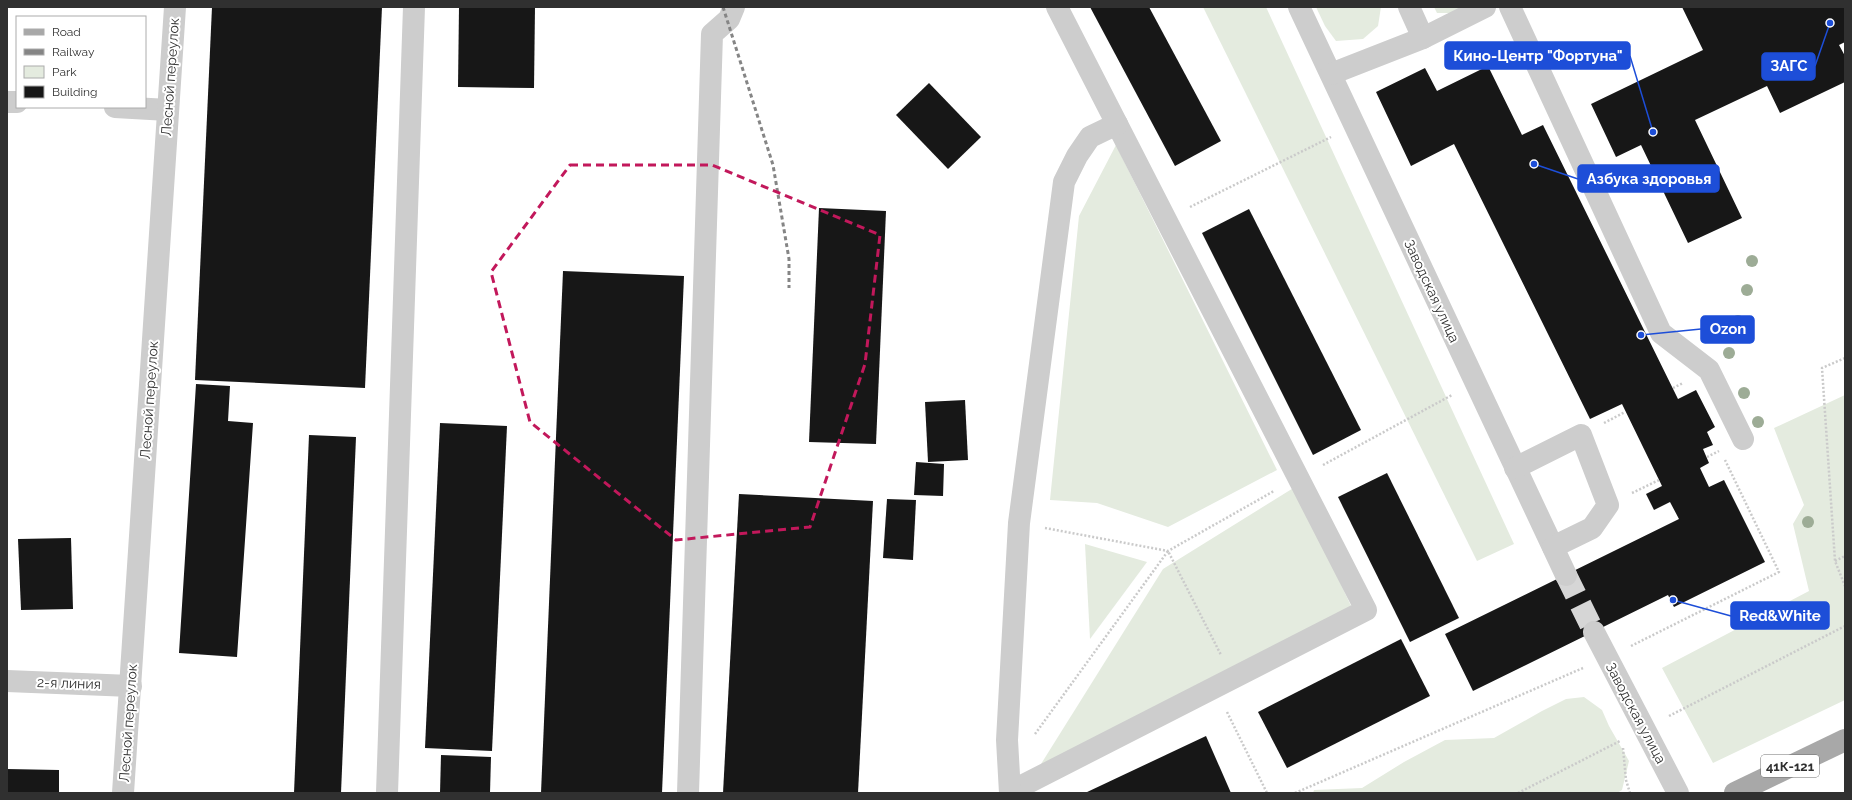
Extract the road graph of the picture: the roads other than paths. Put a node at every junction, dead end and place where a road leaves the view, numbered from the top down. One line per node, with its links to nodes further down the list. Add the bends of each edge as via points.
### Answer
1 (174, 7): 12 (street, Лесной переулок)
2 (414, 7): 23 (street)
3 (734, 7): 24 (street, via 729,19 712,34)
4 (1057, 7): 13 (street)
5 (1299, 7): 10 (street, Заводская улица)
6 (1408, 7): 9 (street)
7 (1485, 7): 9 (street)
8 (1510, 7): 14 (street, via 1661,333 1709,370)
9 (1423, 38): 10 (street)
10 (1331, 74): 15 (street, Заводская улица)
11 (133, 108): 12 (street)
12 (168, 110): 20 (street, Лесной переулок)
13 (1117, 124): 25 (street, via 1090,137 1064,182 1019,523 1007,740); 25 (street, via 1366,610)
14 (1743, 439)
15 (1515, 468): 16 (street, Заводская улица); 16 (street, via 1581,435 1608,505 1592,528)
16 (1553, 547): 17 (street, Заводская улица)
17 (1566, 575)
18 (1594, 632): 26 (street, Заводская улица)
19 (7, 681): 20 (street, 2-я линия)
20 (131, 686): 22 (street, Лесной переулок)
21 (1845, 740): 27 (main road, 41К-121)
22 (123, 793)
23 (387, 793)
24 (688, 793)
25 (1010, 793)
26 (1678, 793)
27 (1735, 793)

